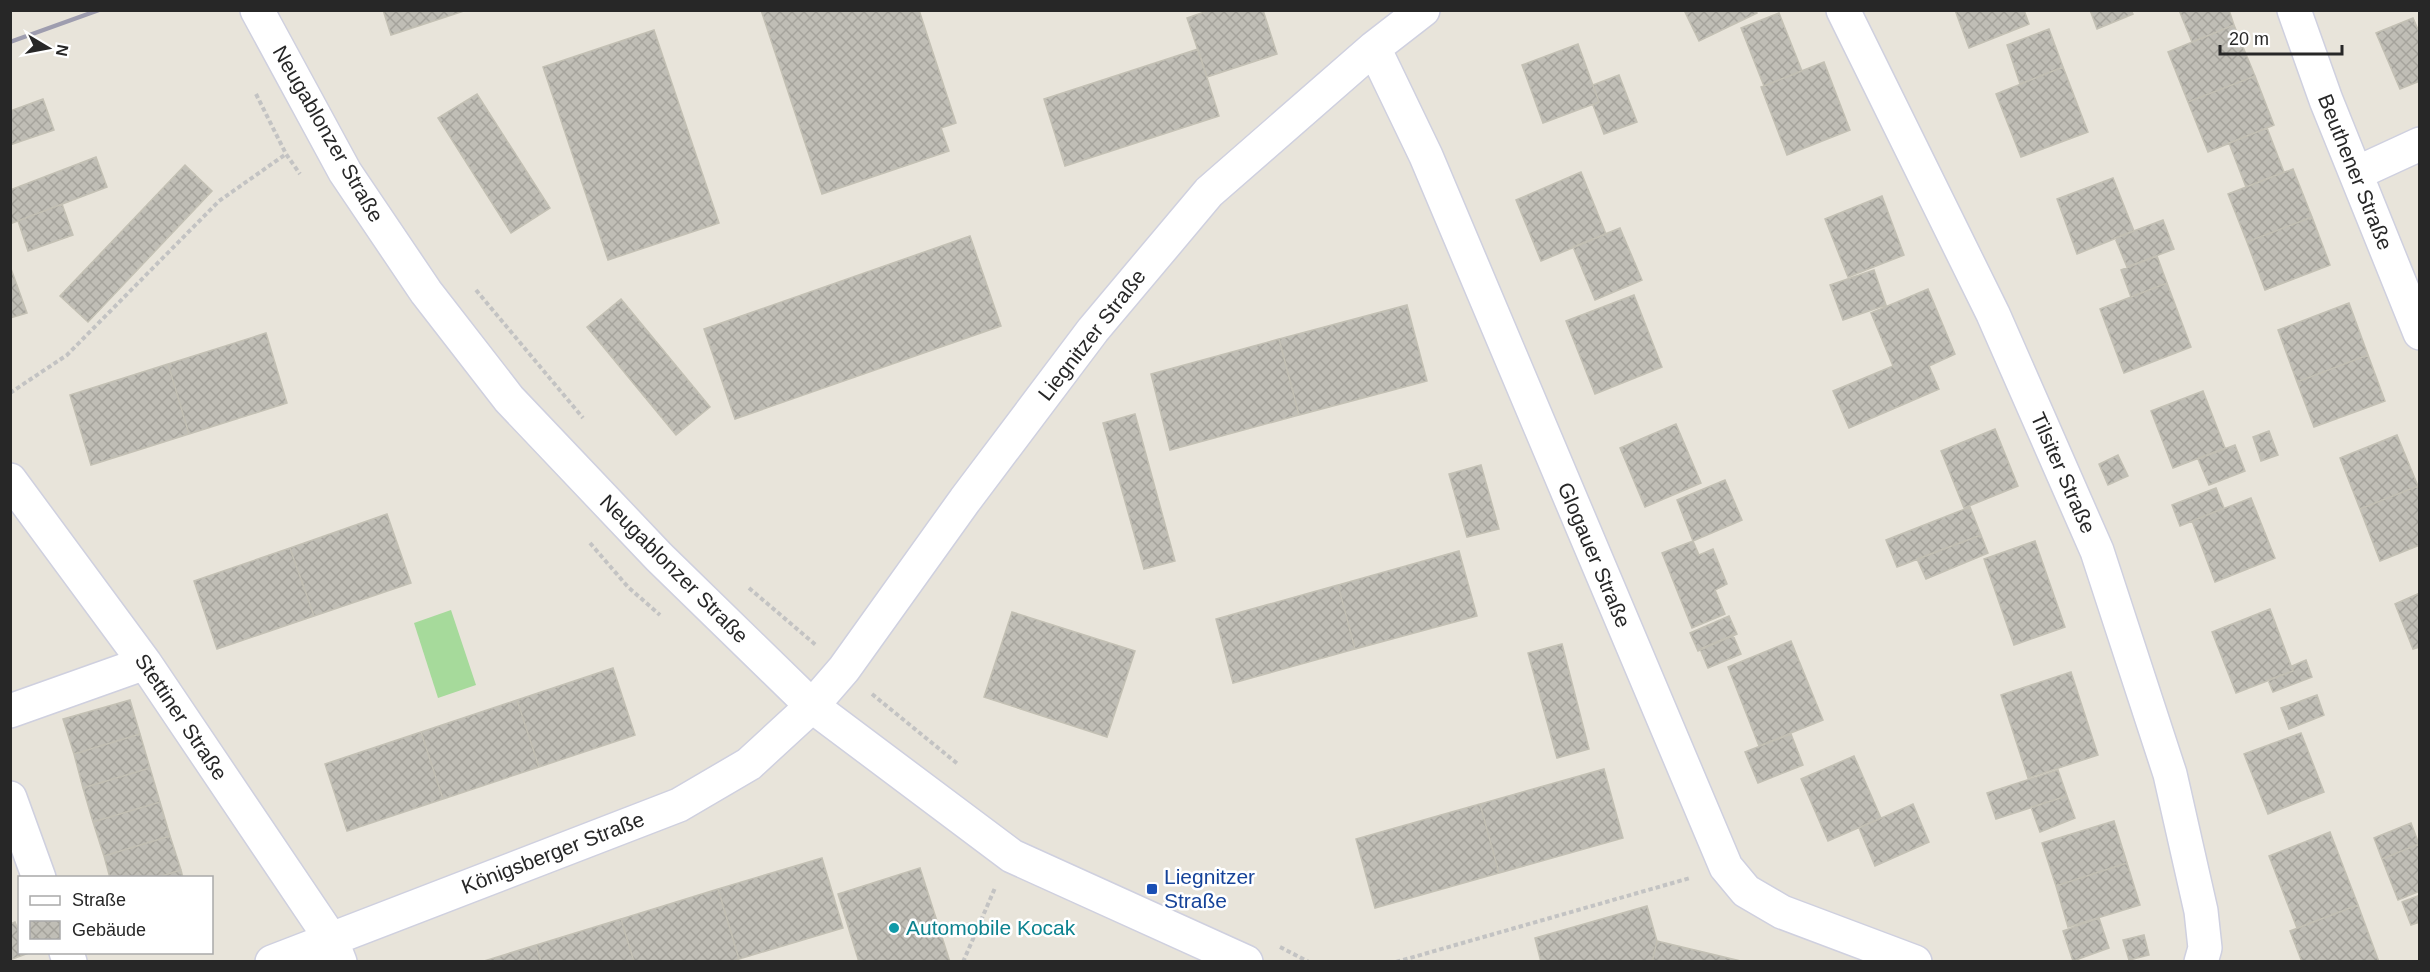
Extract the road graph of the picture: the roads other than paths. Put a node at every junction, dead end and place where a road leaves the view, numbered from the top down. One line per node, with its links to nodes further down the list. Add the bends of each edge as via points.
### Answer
1 (257, 10): 11 (street, Neugablonzer Straße, via 345,172 426,292 509,399 659,557)
2 (1423, 10): 5 (street, Liegnitzer Straße)
3 (1844, 10): 19 (street, Tilsiter Straße, via 1993,314 2097,551 2170,774 2201,911 2205,948)
4 (2294, 10): 7 (street, Beuthener Straße)
5 (1374, 48): 11 (street, Liegnitzer Straße, via 1209,192 1093,330 844,669); 18 (street, Glogauer Straße, via 1426,156 1726,867 1746,891 1782,912)
6 (2420, 144): 7 (street)
7 (2357, 173): 8 (street, Beuthener Straße)
8 (2420, 333)
9 (10, 480): 10 (street, Stettiner Straße)
10 (145, 663): 12 (street); 15 (street, Stettiner Straße)
11 (812, 706): 15 (street, Königsberger Straße, via 749,764 679,805); 17 (street, Neugablonzer Straße, via 1012,855)
12 (10, 711)
13 (10, 798): 14 (street)
14 (38, 876)
15 (335, 950): 16 (street, Königsberger Straße)
16 (272, 962)
17 (1246, 962)
18 (1915, 962)
19 (2201, 962)

